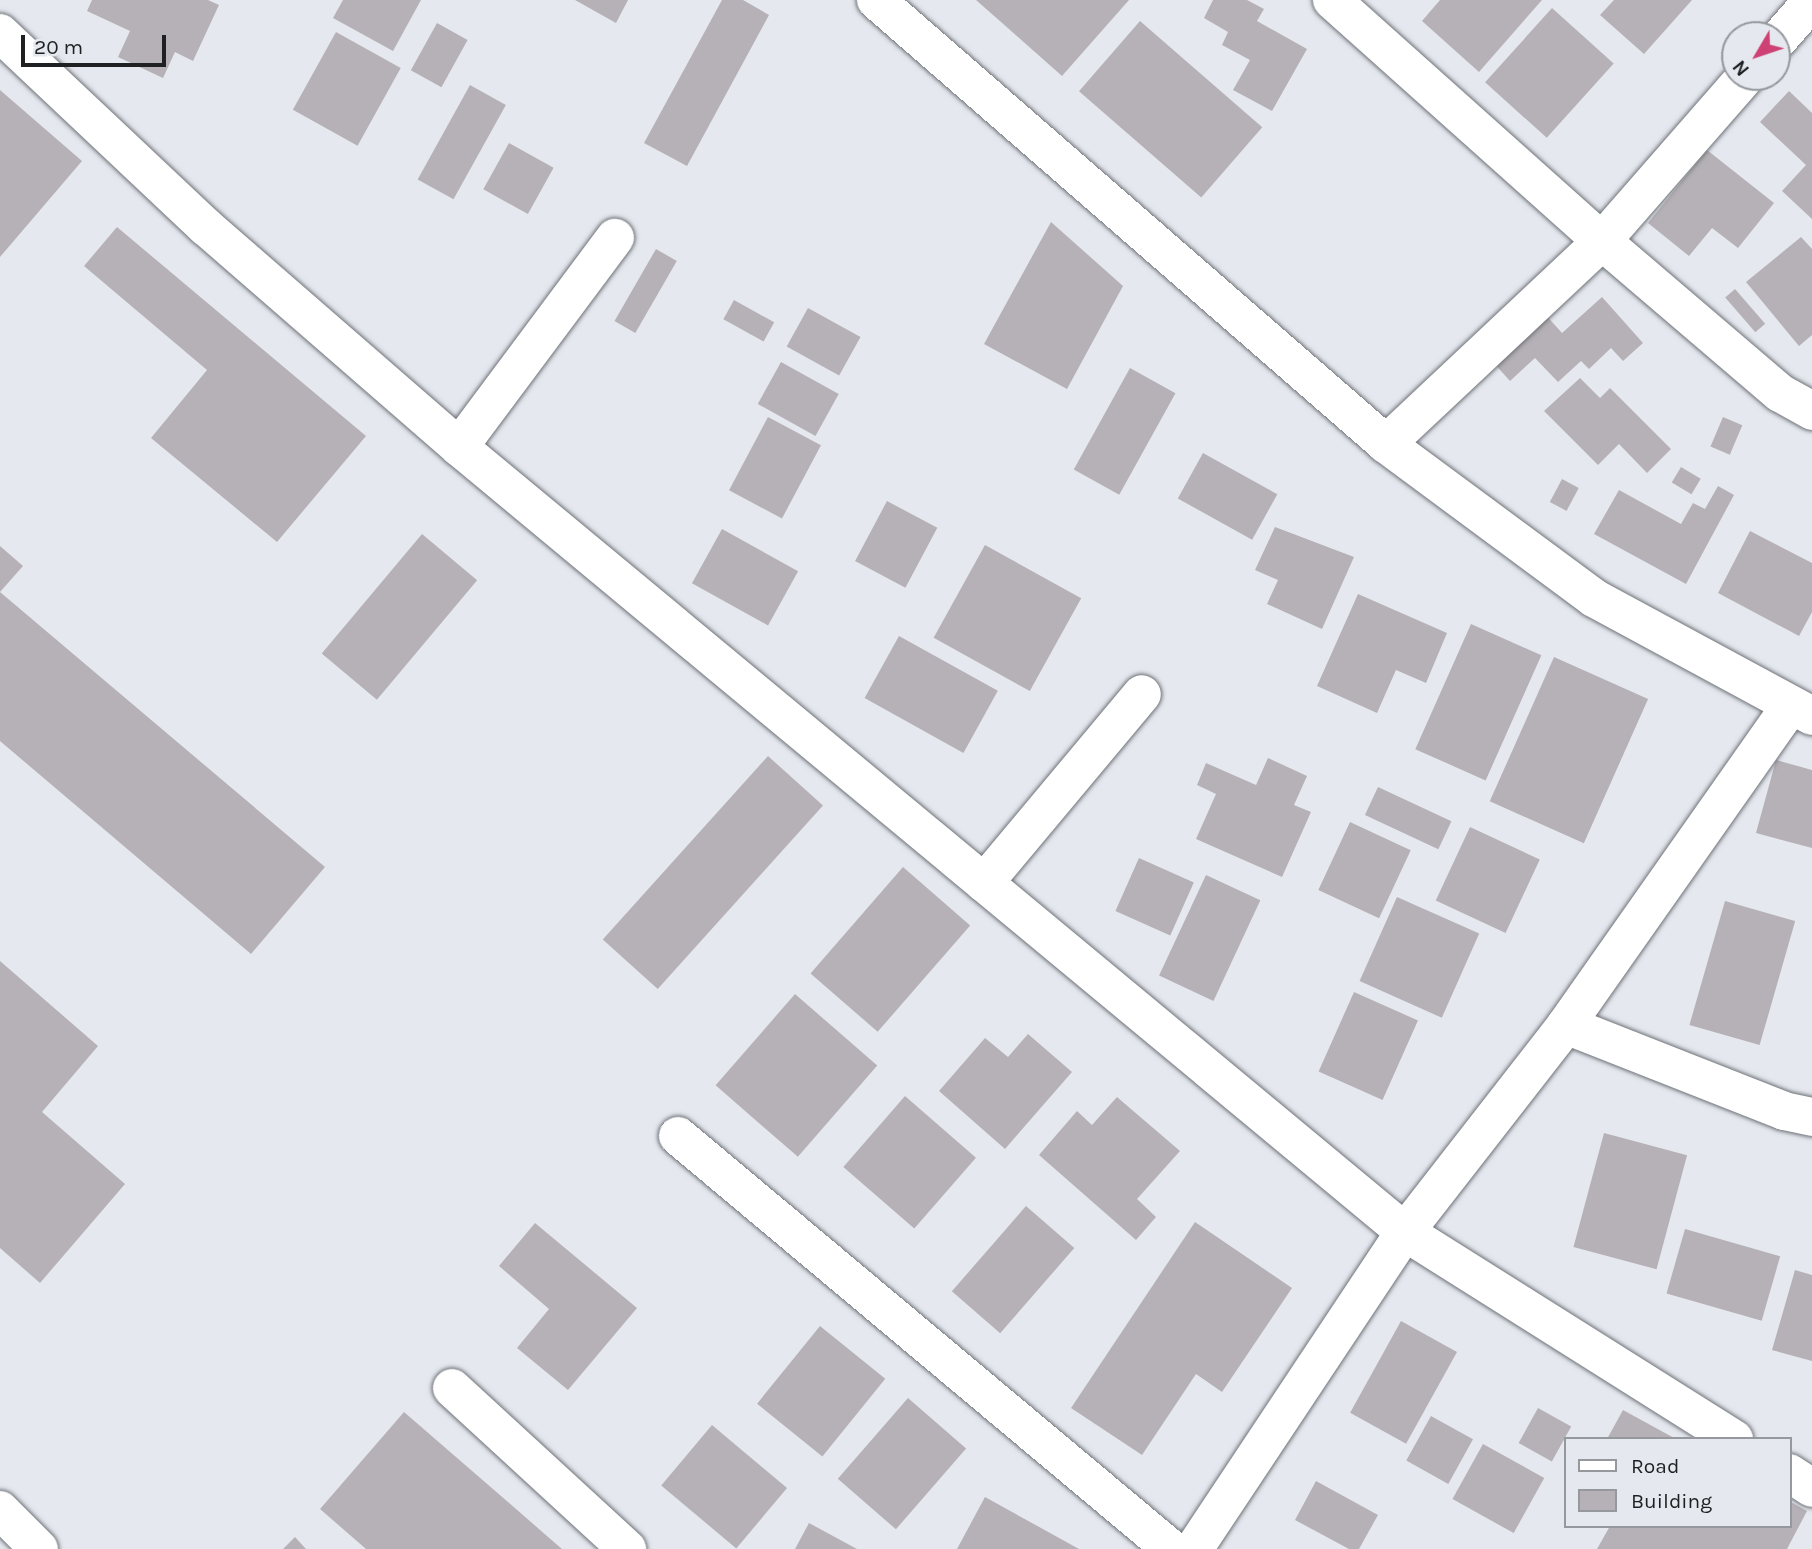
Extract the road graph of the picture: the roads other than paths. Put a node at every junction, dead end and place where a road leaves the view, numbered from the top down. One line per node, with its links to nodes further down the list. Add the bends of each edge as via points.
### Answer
1 (876, 0): 10 (street)
2 (1332, 0): 8 (street)
3 (1812, 1): 4 (street)
4 (1791, 25)
5 (0, 33): 11 (street, via 205,227)
6 (1733, 91): 8 (street)
7 (615, 237): 11 (street)
8 (1602, 241): 9 (street, via 1780,393); 10 (street)
9 (1812, 411)
10 (1386, 444): 13 (street, via 1594,598)
11 (459, 447): 14 (street)
12 (1142, 694): 14 (street)
13 (1801, 710): 15 (street)
14 (984, 883): 18 (street)
15 (1566, 1025): 16 (street, via 1784,1111); 18 (street)
16 (1812, 1117)
17 (678, 1136): 26 (street)
18 (1405, 1231): 20 (street); 27 (street)
19 (452, 1388): 25 (street)
20 (1731, 1437)
21 (1791, 1474): 22 (street)
22 (1812, 1488)
23 (0, 1510): 24 (street)
24 (39, 1549)
25 (627, 1549)
26 (1171, 1549)
27 (1194, 1549)

